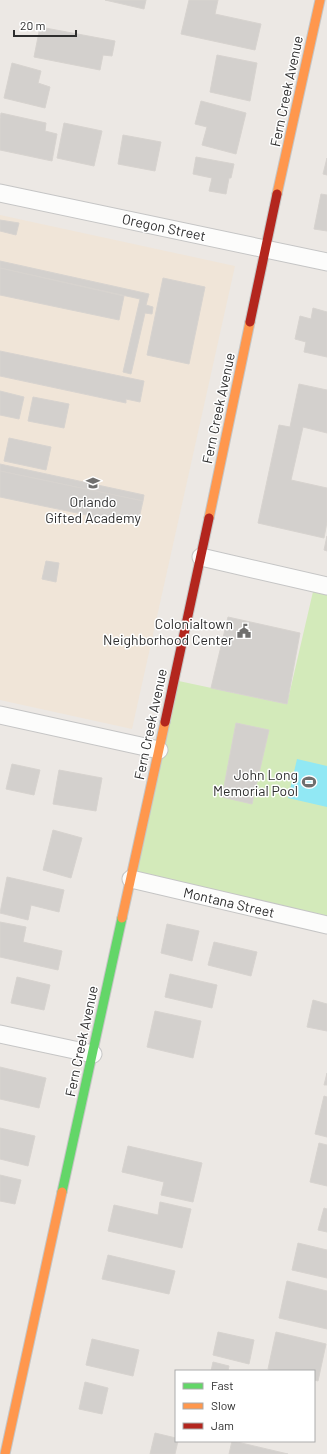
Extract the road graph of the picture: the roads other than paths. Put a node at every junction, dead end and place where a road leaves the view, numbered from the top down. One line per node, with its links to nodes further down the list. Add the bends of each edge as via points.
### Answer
1 (320, 0): 3 (street, Fern Creek Avenue)
2 (0, 193): 3 (street, Oregon Street)
3 (265, 249): 4 (street, Oregon Street); 5 (street, Fern Creek Avenue)
4 (327, 262)
5 (201, 557): 6 (street); 8 (street, Fern Creek Avenue)
6 (327, 586)
7 (0, 715): 8 (street)
8 (159, 750): 9 (street, Fern Creek Avenue)
9 (131, 879): 10 (street, Montana Street); 12 (street, Fern Creek Avenue)
10 (327, 925)
11 (0, 1034): 12 (street)
12 (93, 1054): 13 (street, Fern Creek Avenue)
13 (5, 1454)

